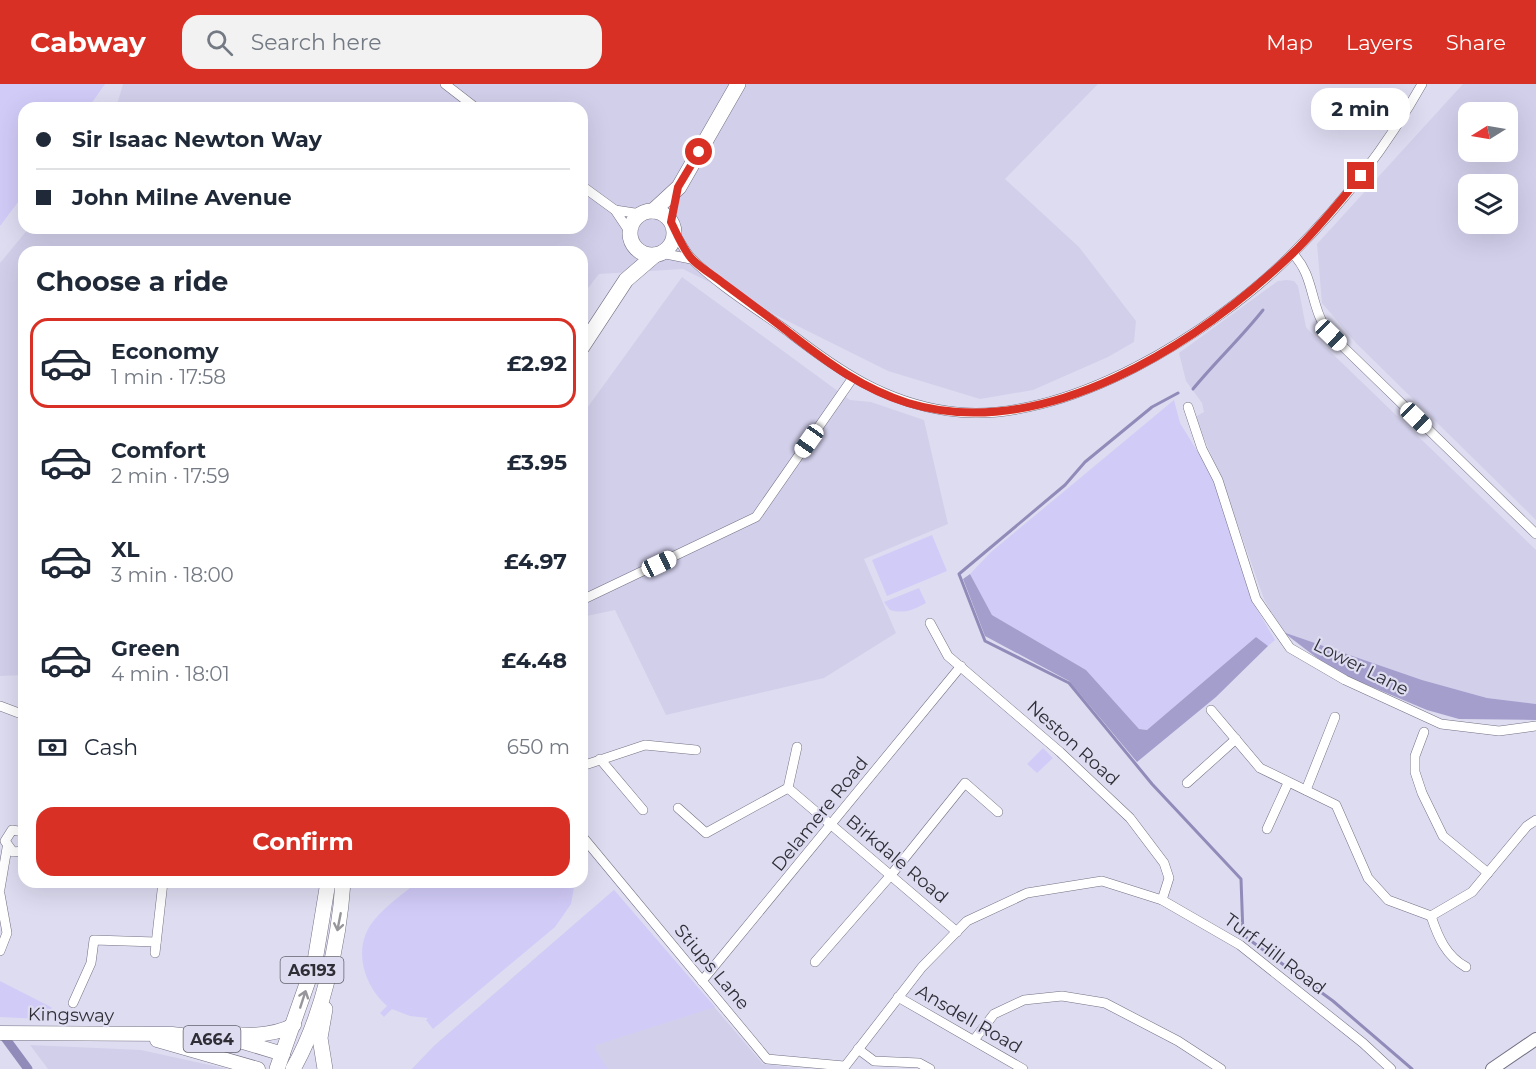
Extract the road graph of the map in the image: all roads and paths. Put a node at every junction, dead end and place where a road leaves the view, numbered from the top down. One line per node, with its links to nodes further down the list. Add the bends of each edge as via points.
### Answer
1 (444, 84): 4 (street)
2 (738, 84): 5 (highway)
3 (1422, 84): 12 (street, via 1390,138)
4 (468, 102)
5 (678, 187): 8 (highway); 9 (highway)
6 (588, 190): 7 (street)
7 (615, 210): 8 (street); 10 (street)
8 (647, 213): 9 (highway, via 667,216); 10 (highway, via 633,223)
9 (673, 227): 11 (highway, via 671,245); 13 (street)
10 (632, 239): 11 (highway, via 642,253); 14 (highway)
11 (658, 254): 13 (street); 14 (highway)
12 (1293, 254): 16 (street, via 1227,308 1172,346 1100,383 1045,404 989,413 949,411 908,403); 18 (street, via 1307,270 1315,309 1331,335)
13 (692, 259): 16 (street)
14 (626, 280): 15 (highway)
15 (588, 338)
16 (852, 379): 19 (street, via 756,518)
17 (1192, 410): 26 (street, Lower Lane, via 1202,449 1218,480 1256,598 1290,648 1345,680 1441,724 1499,731)
18 (1536, 534)
19 (588, 597)
20 (930, 623): 21 (street, Neston Road, via 948,656)
21 (961, 666): 42 (street, Delamere Road); 55 (street, Neston Road, via 1130,818 1164,863 1168,878)
22 (0, 706): 24 (street)
23 (1211, 710): 28 (street)
24 (18, 713)
25 (1335, 717): 36 (street)
26 (1536, 726)
27 (1424, 732): 49 (street, via 1415,756 1422,793 1443,836)
28 (1236, 739): 33 (street); 34 (street, via 1260,768)
29 (797, 747): 35 (street)
30 (696, 750): 31 (street, via 645,745)
31 (600, 759): 32 (street); 38 (street)
32 (588, 764)
33 (1187, 783)
34 (1288, 783): 36 (street); 43 (street)
35 (788, 788): 37 (street, via 706,833); 42 (street, Birkdale Road)
36 (1306, 790): 56 (street, via 1336,805 1368,878 1388,900)
37 (678, 808)
38 (643, 810)
39 (998, 812): 50 (street, via 965,783)
40 (18, 819): 44 (street)
41 (1536, 820): 49 (street)
42 (832, 826): 50 (street, Birkdale Road); 64 (street, Delamere Road)
43 (1267, 829)
44 (6, 838): 46 (street); 48 (street)
45 (588, 844): 64 (street, Stiups Lane)
46 (18, 848)
47 (18, 857): 48 (street)
48 (5, 873): 54 (street)
49 (1488, 873): 56 (street, via 1472,892)
50 (891, 875): 57 (street, Birkdale Road); 62 (street)
51 (162, 888): 58 (street)
52 (327, 888): 67 (highway, A6193, one-way to 52, via 315,961)
53 (343, 888): 61 (highway, A6193, one-way to 61)
54 (0, 891): 59 (street, via 7,933)
55 (1162, 900): 57 (street, Turf Hill Road, via 1102,881 1027,893 967,921); 82 (street, Turf Hill Road, via 1240,945)
56 (1431, 916): 63 (street, via 1439,941)
57 (957, 932): 65 (street, Turf Hill Road)
58 (156, 942): 60 (street); 66 (street, via 94,940 92,963)
59 (0, 951)
60 (155, 953)
61 (332, 962): 74 (highway, A6193); 78 (highway, A6193, via 320,1038)
62 (815, 962)
63 (1466, 967)
64 (702, 981): 75 (street, Stiups Lane, via 766,1059)
65 (898, 998): 72 (street, Ansdell Road); 73 (street, Turf Hill Road)
66 (73, 1003)
67 (294, 1025): 69 (main road, A664, via 262,1034); 74 (highway, A6193)
68 (0, 1033): 70 (main road, Kingsway / A664)
69 (172, 1034): 70 (main road, Kingsway / A664); 74 (main road, Kingsway / A664, via 229,1040)
70 (140, 1036): 76 (main road, Kingsway / A664)
71 (1536, 1039): 83 (main road)
72 (974, 1040): 80 (street, Ansdell Road); 81 (street, via 994,1014 1024,1000 1062,996 1105,1004 1178,1041)
73 (858, 1049): 75 (street, Turf Hill Road); 79 (street, via 874,1061 919,1063)
74 (285, 1065): 77 (highway, A664)
75 (844, 1068)
76 (258, 1069)
77 (314, 1069)
78 (325, 1069)
79 (930, 1069)
80 (1023, 1069)
81 (1221, 1069)
82 (1391, 1069)
83 (1492, 1069)

